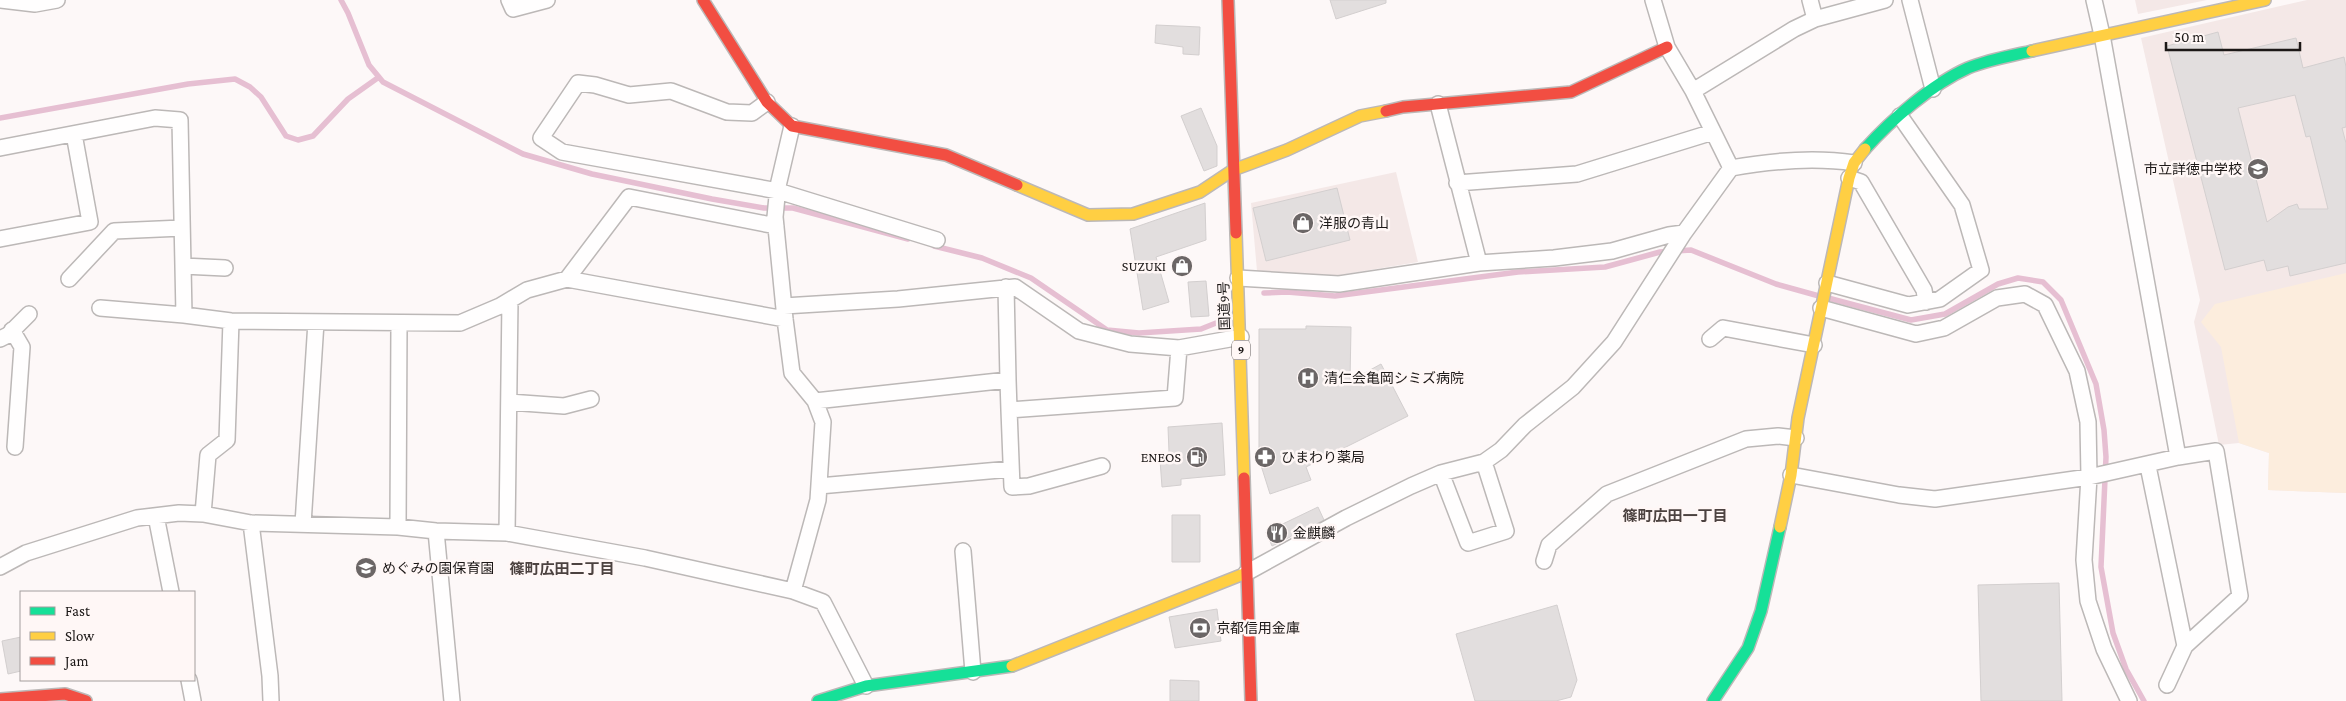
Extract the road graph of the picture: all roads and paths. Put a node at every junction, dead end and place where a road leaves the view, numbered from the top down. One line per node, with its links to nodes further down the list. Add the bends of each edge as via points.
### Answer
1 (1, 0): 2 (street, via 35,4)
2 (57, 0)
3 (510, 0): 4 (street, via 513,9)
4 (547, 0)
5 (703, 0): 18 (main road)
6 (1228, 0): 26 (main road, 国道9号 / 9)
7 (1653, 0): 15 (street)
8 (1810, 0): 13 (street)
9 (1885, 0): 13 (street)
10 (1910, 0): 16 (street)
11 (2094, 0): 14 (street)
12 (2265, 0): 14 (main road)
13 (1815, 19): 17 (street)
14 (2102, 35): 16 (main road, via 1977,65); 65 (street)
15 (1667, 47): 17 (street); 19 (main road, via 1571,92)
16 (1933, 89): 20 (main road)
17 (1693, 91): 22 (street)
18 (767, 102): 21 (main road); 29 (street, via 752,113 727,112 671,91 629,94 578,83 542,138 562,152)
19 (1438, 104): 26 (main road, via 1360,116); 28 (street)
20 (1900, 116): 27 (main road, via 1865,148); 44 (street, via 1962,205 1981,270 1940,299)
21 (792, 126): 26 (main road, via 946,155 1088,215 1133,214 1200,192); 29 (street)
22 (1713, 132): 25 (street); 28 (street, via 1577,174)
23 (74, 134): 24 (street); 31 (street, via 154,118 180,120); 33 (street, via 90,222)
24 (0, 148)
25 (1731, 168): 27 (street, via 1761,163 1840,161); 32 (street)
26 (1234, 170): 38 (main road, 国道9号 / 9)
27 (1851, 170): 41 (main road); 44 (street, via 1924,290)
28 (1457, 183): 35 (street)
29 (778, 192): 30 (street); 34 (street)
30 (776, 226): 40 (street, via 629,197); 47 (street)
31 (182, 228): 36 (street); 39 (street, via 114,231)
32 (1684, 234): 35 (street, via 1612,251); 66 (street, via 1614,342 1573,388)
33 (0, 239)
34 (937, 240)
35 (1479, 263): 38 (street, via 1339,284)
36 (183, 266): 37 (street); 49 (street)
37 (225, 268)
38 (1238, 278): 54 (main road, 国道9号 / 9)
39 (69, 279)
40 (566, 279): 43 (street, via 527,290); 47 (street)
41 (1827, 283): 44 (street, via 1908,305); 46 (main road)
42 (1006, 287): 47 (street); 57 (street, via 1015,287 1079,331 1130,344); 58 (street)
43 (510, 300): 52 (street, via 460,323); 61 (street)
44 (1926, 302)
45 (100, 308): 49 (street)
46 (1821, 308): 56 (main road); 72 (street, via 1916,334 1944,328 1997,298 2025,294 2045,305 2077,371 2088,422)
47 (784, 312): 60 (street, via 792,373)
48 (29, 314): 53 (street)
49 (184, 315): 50 (street)
50 (231, 321): 51 (street); 74 (street, via 227,440 208,455)
51 (316, 322): 52 (street); 77 (street)
52 (399, 324): 78 (street)
53 (6, 334): 64 (street, via 22,346)
54 (1240, 337): 57 (street); 84 (main road, 国道9号 / 9)
55 (1710, 339): 56 (street, via 1724,328)
56 (1814, 345): 63 (main road)
57 (1179, 348): 62 (street, via 1175,398)
58 (1008, 380): 60 (street); 62 (street)
59 (591, 399): 61 (street, via 564,406)
60 (815, 401): 73 (street, via 823,422)
61 (509, 402): 80 (street)
62 (1009, 410): 69 (street)
63 (1796, 438): 71 (main road); 82 (street, via 1746,439 1607,494 1549,545)
64 (14, 447)
65 (2178, 457): 68 (street); 87 (street, via 2216,452 2240,596)
66 (1484, 462): 70 (street); 70 (street, via 1506,531 1468,543)
67 (1102, 466): 69 (street, via 1030,486 1012,487)
68 (2148, 466): 72 (street); 87 (street)
69 (1011, 469): 73 (street)
70 (1441, 474): 84 (street, via 1346,518)
71 (1791, 475): 72 (street, via 1935,500); 99 (main road, via 1762,611 1748,648)
72 (2089, 477): 101 (street, via 2084,560 2088,601 2104,649)
73 (819, 486): 86 (street)
74 (203, 514): 75 (street); 76 (street)
75 (156, 516): 83 (street, via 137,518 26,553); 85 (street)
76 (251, 523): 77 (street); 95 (street)
77 (303, 524): 78 (street)
78 (398, 527): 79 (street)
79 (436, 531): 80 (street); 96 (street)
80 (507, 533): 86 (street, via 645,558)
81 (963, 551): 88 (street)
82 (1544, 560)
83 (0, 567)
84 (1246, 573): 88 (main road, via 1013,666); 98 (main road, 国道9号 / 9)
85 (171, 591)
86 (793, 591): 90 (street, via 824,602)
87 (2185, 646): 91 (street)
88 (973, 672): 90 (main road)
89 (189, 681): 94 (street)
90 (866, 686): 97 (main road)
91 (2167, 686)
92 (0, 699): 93 (main road, via 64,694)
93 (86, 701)
94 (193, 701)
95 (271, 701)
96 (452, 701)
97 (818, 701)
98 (1251, 701)
99 (1712, 701): 100 (main road)
100 (1719, 701)
101 (2129, 701)

